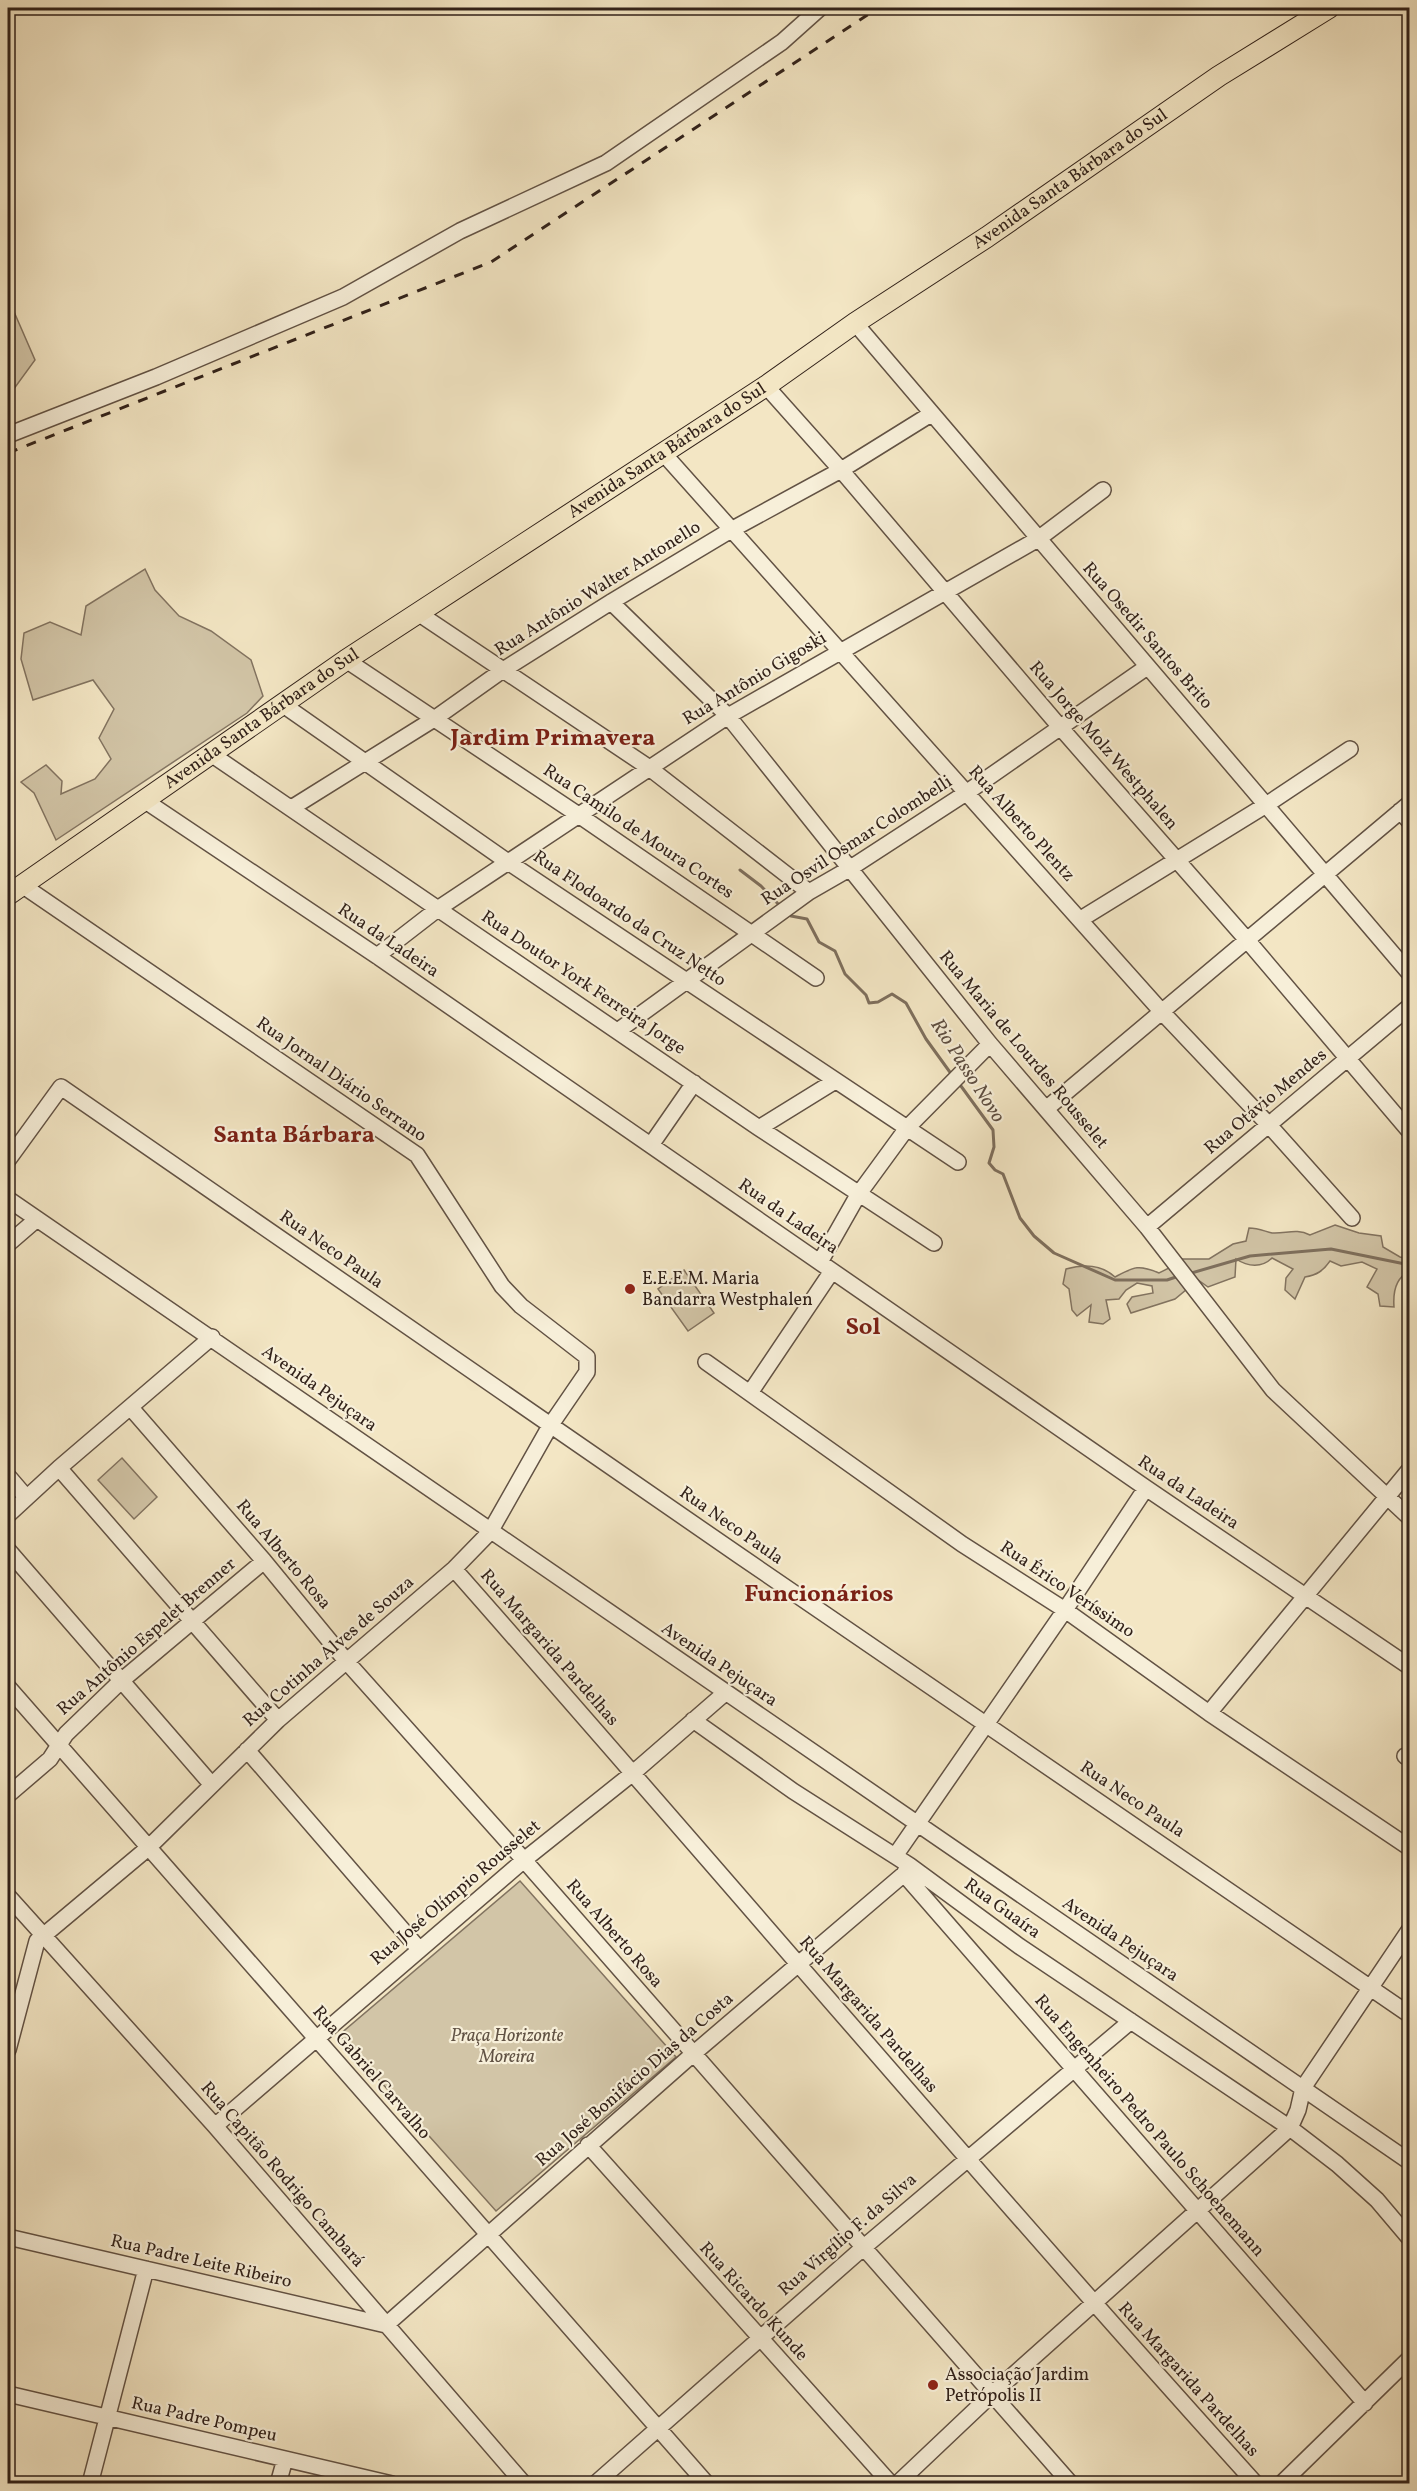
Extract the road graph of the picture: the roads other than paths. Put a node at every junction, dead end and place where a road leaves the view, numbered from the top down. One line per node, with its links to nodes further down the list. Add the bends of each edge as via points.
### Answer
1 (820, 8): 6 (street, via 782,42 606,163 460,231 343,297)
2 (1329, 8): 3 (main road, Avenida Santa Bárbara do Sul, via 1219,76)
3 (855, 323): 4 (main road, Avenida Santa Bárbara do Sul); 5 (street, Rua Osedir Santos Brito)
4 (766, 386): 7 (main road, Avenida Santa Bárbara do Sul); 8 (street, Rua Jorge Molz Westphalen)
5 (931, 414): 8 (street, Rua Antônio Walter Antonello); 11 (street, Rua Osedir Santos Brito)
6 (8, 435)
7 (664, 454): 10 (street, Rua Alberto Plentz); 14 (main road, Avenida Santa Bárbara do Sul)
8 (841, 470): 10 (street, Rua Antônio Walter Antonello); 12 (street, Rua Jorge Molz Westphalen)
9 (1103, 490): 11 (street, Rua Antônio Gigoski)
10 (731, 530): 13 (street, Rua Antônio Walter Antonello); 15 (street, Rua Alberto Plentz)
11 (1038, 538): 12 (street, Rua Antônio Gigoski); 17 (street, Rua Osedir Santos Brito)
12 (944, 591): 15 (street, Rua Antônio Gigoski); 22 (street, Rua Jorge Molz Westphalen)
13 (611, 602): 18 (street, Rua Antônio Walter Antonello); 20 (street, Rua Maria de Lourdes Rousselet)
14 (418, 613): 16 (main road, Avenida Santa Bárbara do Sul); 18 (street)
15 (841, 650): 20 (street, Rua Antônio Gigoski); 27 (street, Rua Alberto Plentz)
16 (346, 660): 19 (main road, Avenida Santa Bárbara do Sul); 21 (street, Rua Camilo de Moura Cortes)
17 (1147, 667): 22 (street, Rua Osvil Osmar Colombelli); 29 (street, Rua Osedir Santos Brito)
18 (503, 670): 21 (street, Rua Antônio Walter Antonello); 26 (street)
19 (282, 704): 24 (main road, Avenida Santa Bárbara do Sul); 25 (street, Rua Flodoardo da Cruz Netto)
20 (728, 716): 26 (street, Rua Antônio Gigoski); 35 (street, Rua Maria de Lourdes Rousselet)
21 (434, 719): 25 (street, Rua Antônio Walter Antonello); 32 (street, Rua Camilo de Moura Cortes)
22 (1060, 728): 27 (street, Rua Osvil Osmar Colombelli); 33 (street, Rua Jorge Molz Westphalen)
23 (1350, 749): 29 (street)
24 (211, 754): 28 (main road, Avenida Santa Bárbara do Sul); 30 (street, Rua Doutor York Ferreira Jorge)
25 (365, 764): 30 (street, Rua Antônio Walter Antonello); 34 (street, Rua Flodoardo da Cruz Netto)
26 (648, 767): 32 (street, Rua Antônio Gigoski); 38 (street)
27 (966, 793): 35 (street, Rua Osvil Osmar Colombelli); 40 (street, Rua Alberto Plentz)
28 (144, 800): 37 (main road, Avenida Santa Bárbara do Sul); 43 (street, Rua da Ladeira)
29 (1266, 805): 33 (street); 36 (street, Rua Osedir Santos Brito)
30 (293, 807): 39 (street, Rua Doutor York Ferreira Jorge)
31 (1406, 812): 36 (street)
32 (580, 816): 34 (street, Rua Antônio Gigoski); 41 (street, Rua Camilo de Moura Cortes)
33 (1176, 861): 40 (street); 42 (street, Rua Jorge Molz Westphalen)
34 (508, 862): 39 (street, Rua Antônio Gigoski); 46 (street, Rua Flodoardo da Cruz Netto)
35 (849, 869): 38 (street, Rua Osvil Osmar Colombelli); 50 (street, Rua Maria de Lourdes Rousselet)
36 (1324, 874): 42 (street); 44 (street, Rua Osedir Santos Brito)
37 (15, 890): 71 (street, Rua Jornal Diário Serrano, via 417,1155 502,1286 521,1306)
38 (809, 892): 41 (street, Rua Osvil Osmar Colombelli)
39 (440, 908): 43 (street, Rua Antônio Gigoski); 49 (street, Rua Doutor York Ferreira Jorge)
40 (1082, 919): 48 (street, Rua Alberto Plentz)
41 (753, 934): 45 (street, Rua Camilo de Moura Cortes); 46 (street, Rua Osvil Osmar Colombelli)
42 (1247, 940): 48 (street); 51 (street, Rua Jorge Molz Westphalen)
43 (377, 957): 59 (street, Rua da Ladeira)
44 (1410, 974)
45 (816, 978)
46 (686, 980): 49 (street, Rua Osvil Osmar Colombelli); 52 (street, Rua Flodoardo da Cruz Netto)
47 (1410, 1006): 51 (street, Rua Otávio Mendes)
48 (1162, 1012): 54 (street); 55 (street, Rua Alberto Plentz)
49 (619, 1030): 53 (street, Rua Doutor York Ferreira Jorge)
50 (990, 1044): 54 (street, Rua Maria de Lourdes Rousselet); 57 (street)
51 (1347, 1059): 55 (street, Rua Otávio Mendes); 58 (street, Rua Jorge Molz Westphalen)
52 (835, 1081): 56 (street); 57 (street, Rua Flodoardo da Cruz Netto)
53 (694, 1083): 56 (street, Rua Doutor York Ferreira Jorge); 59 (street)
54 (1046, 1109): 66 (street, Rua Maria de Lourdes Rousselet)
55 (1269, 1125): 64 (street, Rua Alberto Plentz); 66 (street, Rua Otávio Mendes)
56 (759, 1128): 62 (street, Rua Doutor York Ferreira Jorge)
57 (907, 1128): 61 (street, Rua Flodoardo da Cruz Netto); 62 (street)
58 (1410, 1132)
59 (651, 1145): 69 (street, Rua da Ladeira)
60 (8, 1160): 75 (street, Rua Neco Paula, via 61,1087)
61 (958, 1162)
62 (858, 1195): 67 (street, Rua Doutor York Ferreira Jorge); 69 (street)
63 (8, 1199): 65 (street, Avenida Pejuçara)
64 (1352, 1218)
65 (37, 1219): 68 (street); 70 (street, Avenida Pejuçara)
66 (1147, 1227): 80 (street, Rua Maria de Lourdes Rousselet, via 1273,1390)
67 (934, 1243)
68 (8, 1244)
69 (826, 1267): 73 (street); 79 (street, Rua da Ladeira)
70 (212, 1337): 74 (street); 84 (street, Avenida Pejuçara)
71 (587, 1357): 75 (street, Rua Cotinha Alves de Souza, via 587,1372)
72 (706, 1362): 73 (street, Rua Érico Veríssimo)
73 (750, 1393): 89 (street, Rua Érico Veríssimo, via 962,1544)
74 (130, 1408): 76 (street); 86 (street, Rua Alberto Rosa)
75 (550, 1425): 84 (street, Rua Cotinha Alves de Souza); 99 (street, Rua Neco Paula)
76 (59, 1468): 81 (street); 90 (street)
77 (1410, 1469): 80 (street)
78 (8, 1476): 81 (street)
79 (1146, 1488): 88 (street, Rua da Ladeira); 89 (street)
80 (1388, 1495): 83 (street, Rua Maria de Lourdes Rousselet); 88 (street)
81 (26, 1497): 82 (street)
82 (8, 1515)
83 (1410, 1518)
84 (490, 1532): 87 (street, Rua Cotinha Alves de Souza); 95 (street, Avenida Pejuçara)
85 (8, 1550): 93 (street)
86 (264, 1561): 90 (street, Rua Antônio Espelet Brenner); 91 (street, Rua Alberto Rosa)
87 (454, 1569): 91 (street, Rua Cotinha Alves de Souza); 102 (street, Rua Margarida Pardelhas)
88 (1306, 1595): 92 (street, Rua da Ladeira); 96 (street)
89 (1065, 1610): 96 (street, Rua Érico Veríssimo); 99 (street)
90 (191, 1620): 93 (street, Rua Antônio Espelet Brenner); 97 (street)
91 (347, 1662): 97 (street, Rua Cotinha Alves de Souza); 109 (street, Rua Alberto Rosa)
92 (1410, 1666)
93 (121, 1681): 100 (street, Rua Antônio Espelet Brenner, via 66,1734); 103 (street)
94 (8, 1687): 100 (street, Rua Gabriel Carvalho)
95 (725, 1693): 98 (street, Rua José Olímpio Rousselet); 105 (street, Avenida Pejuçara)
96 (1209, 1713): 107 (street, Rua Érico Veríssimo)
97 (278, 1720): 101 (street, Rua Cotinha Alves de Souza)
98 (693, 1720): 102 (street, Rua José Olímpio Rousselet); 108 (street, Rua Guaíra)
99 (986, 1724): 105 (street); 116 (street, Rua Neco Paula)
100 (59, 1746): 104 (street, Rua Antônio Espelet Brenner, via 50,1759); 106 (street, Rua Gabriel Carvalho)
101 (247, 1750): 103 (street, Rua Cotinha Alves de Souza); 114 (street)
102 (633, 1773): 109 (street, Rua José Olímpio Rousselet); 115 (street, Rua Margarida Pardelhas)
103 (212, 1785): 106 (street, Rua Cotinha Alves de Souza)
104 (8, 1795)
105 (917, 1824): 108 (street); 123 (street, Avenida Pejuçara)
106 (148, 1848): 113 (street, Rua Cotinha Alves de Souza); 119 (street, Rua Gabriel Carvalho)
107 (1410, 1848)
108 (894, 1856): 110 (street, Rua Guaíra)
109 (524, 1860): 114 (street, Rua José Olímpio Rousselet); 121 (street, Rua Alberto Rosa)
110 (907, 1870): 115 (street, Rua José Bonifácio Dias da Costa); 118 (street, Rua Guaíra); 122 (street, Rua Engenheiro Pedro Paulo Schoenemann)
111 (8, 1896): 113 (street, Rua Capitão Rodrigo Cambará)
112 (1410, 1929): 116 (street)
113 (43, 1936): 120 (street, via 34,1948); 124 (street, Rua Capitão Rodrigo Cambará)
114 (419, 1949): 119 (street, Rua José Olímpio Rousselet)
115 (798, 1964): 121 (street, Rua José Bonifácio Dias da Costa); 127 (street, Rua Margarida Pardelhas)
116 (1369, 1986): 117 (street, Rua Neco Paula); 123 (street)
117 (1410, 2015)
118 (1131, 2021): 122 (street, Rua Virgílio F. da Silva); 125 (street, Rua Guaíra)
119 (316, 2039): 124 (street, Rua José Olímpio Rousselet); 131 (street, Rua Gabriel Carvalho)
120 (8, 2044)
121 (693, 2054): 126 (street, Rua José Bonifácio Dias da Costa); 133 (street, Rua Alberto Rosa)
122 (1075, 2070): 127 (street, Rua Virgílio F. da Silva); 129 (street, Rua Engenheiro Pedro Paulo Schoenemann)
123 (1303, 2088): 125 (street); 128 (street, Avenida Pejuçara)
124 (215, 2126): 136 (street, Rua Capitão Rodrigo Cambará)
125 (1290, 2128): 129 (street); 132 (street, Rua Guaíra, via 1377,2200)
126 (588, 2145): 131 (street, Rua José Bonifácio Dias da Costa); 137 (street, Rua Ricardo Kunde)
127 (968, 2158): 133 (street, Rua Virgílio F. da Silva); 135 (street, Rua Margarida Pardelhas)
128 (1410, 2162)
129 (1198, 2211): 135 (street); 141 (street, Rua Engenheiro Pedro Paulo Schoenemann)
130 (8, 2236): 134 (street, Rua Padre Leite Ribeiro)
131 (488, 2236): 136 (street, Rua José Bonifácio Dias da Costa); 143 (street, Rua Gabriel Carvalho)
132 (1410, 2239)
133 (864, 2247): 137 (street, Rua Virgílio F. da Silva); 140 (street, Rua Alberto Rosa)
134 (146, 2269): 136 (street, Rua Padre Leite Ribeiro); 142 (street)
135 (1094, 2304): 140 (street); 154 (street, Rua Margarida Pardelhas)
136 (386, 2325): 148 (street, Rua Capitão Rodrigo Cambará)
137 (760, 2339): 143 (street, Rua Virgílio F. da Silva); 151 (street, Rua Ricardo Kunde)
138 (1410, 2358): 141 (street)
139 (8, 2394): 142 (street, Rua Padre Pompeu)
140 (991, 2395): 152 (street); 153 (street, Rua Alberto Rosa)
141 (1365, 2403): 155 (street)
142 (107, 2418): 144 (street, Rua Padre Pompeu); 145 (street)
143 (660, 2428): 149 (street, Rua Virgílio F. da Silva); 150 (street, Rua Gabriel Carvalho)
144 (285, 2459): 146 (street); 147 (street, Rua Padre Pompeu)
145 (90, 2484)
146 (278, 2484)
147 (392, 2484)
148 (524, 2484)
149 (595, 2484)
150 (707, 2484)
151 (891, 2484)
152 (897, 2484)
153 (1071, 2484)
154 (1256, 2484)
155 (1281, 2484)

